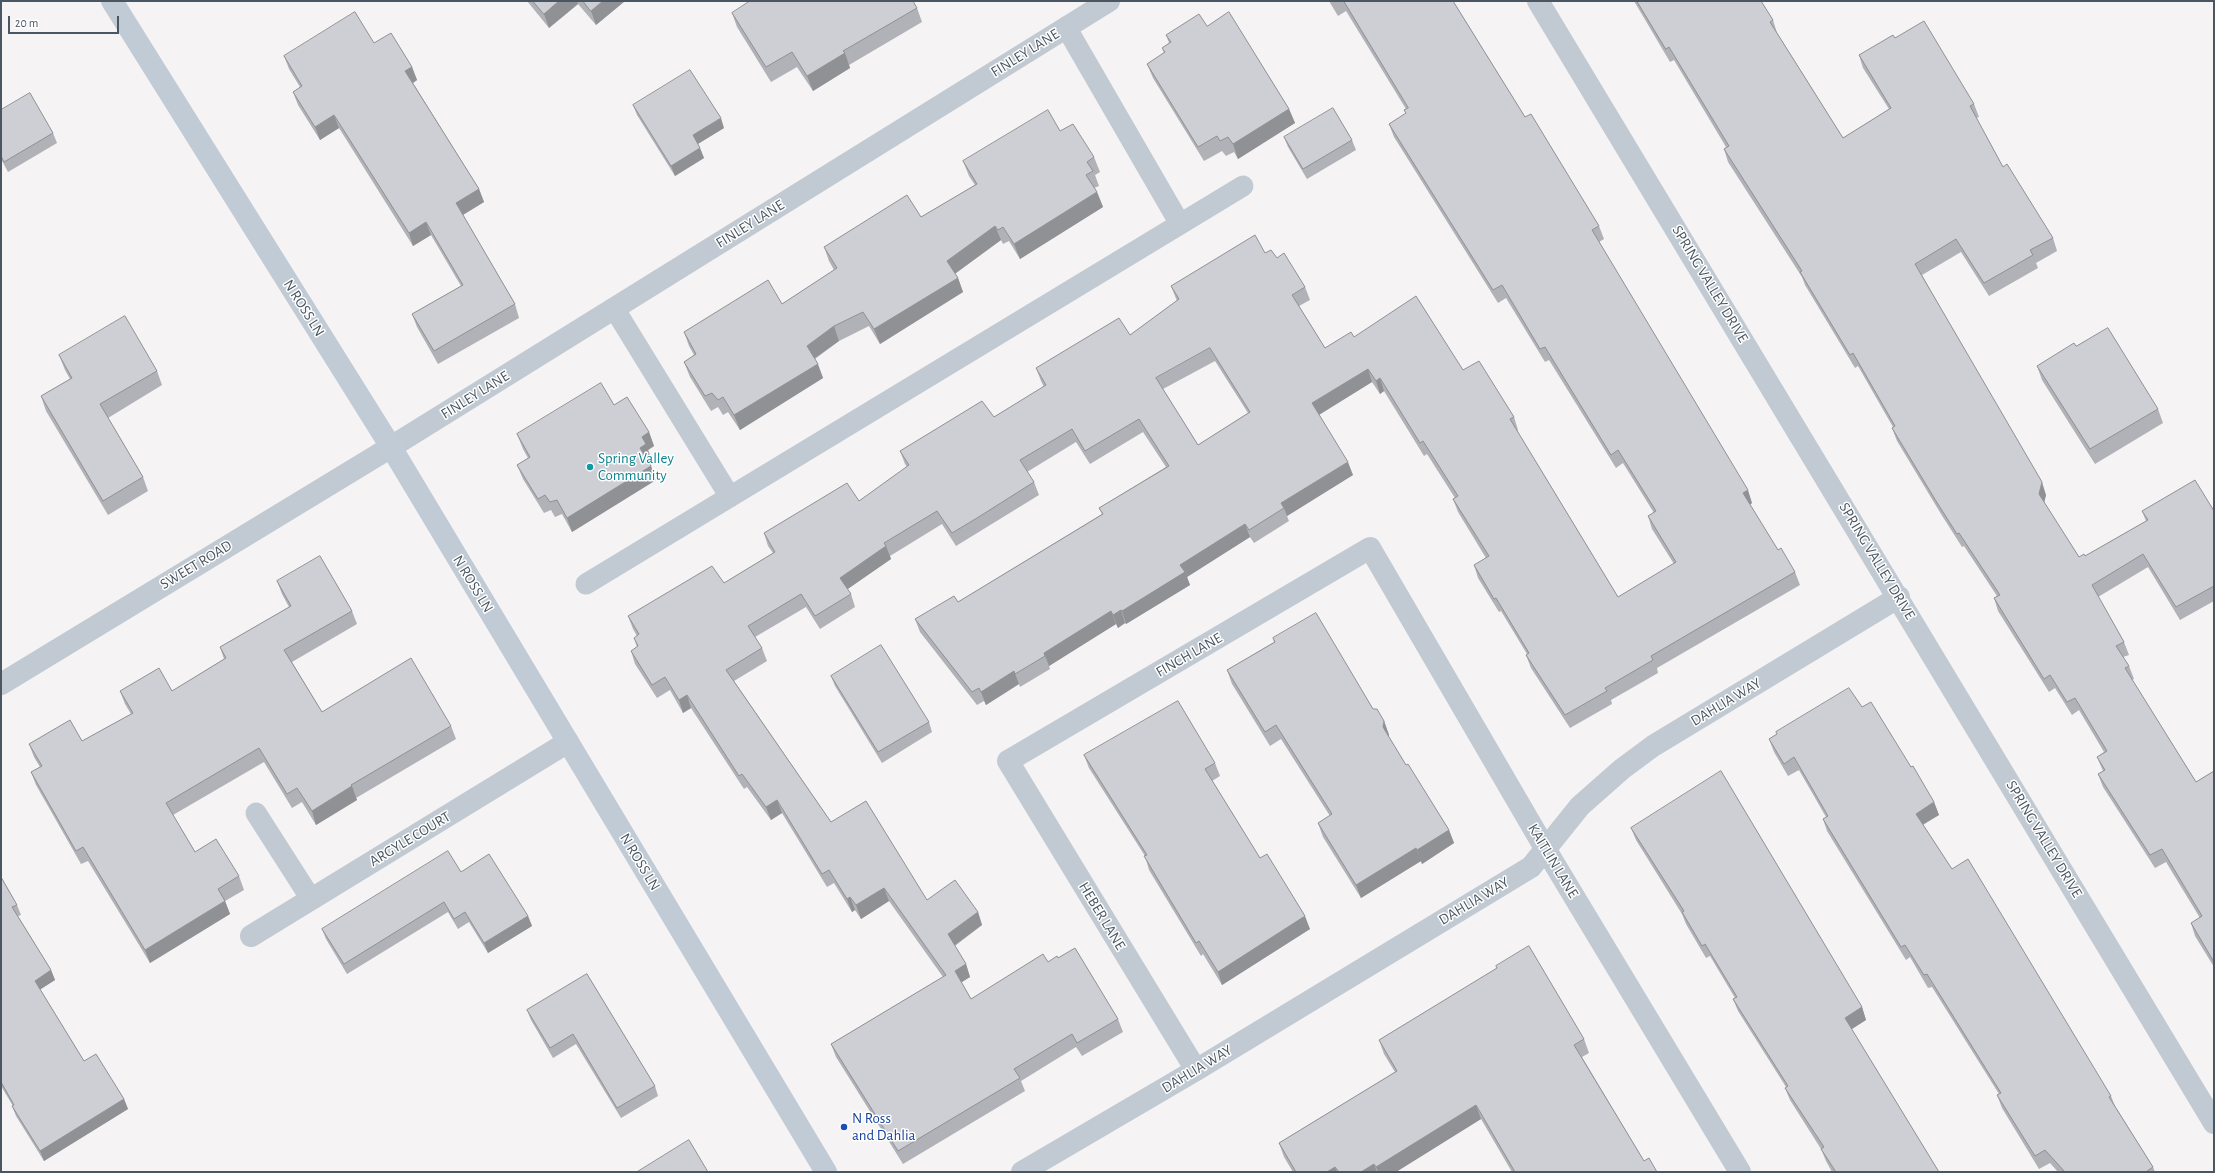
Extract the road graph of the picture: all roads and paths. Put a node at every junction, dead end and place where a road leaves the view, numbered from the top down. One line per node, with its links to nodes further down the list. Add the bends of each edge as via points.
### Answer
1 (112, 1): 8 (main road, N ROSS LN)
2 (1109, 1): 4 (street, FINLEY LANE)
3 (1538, 1): 12 (street, SPRING VALLEY DRIVE)
4 (1066, 27): 6 (lane); 7 (street, FINLEY LANE)
5 (1242, 186): 6 (lane)
6 (1180, 224): 9 (lane)
7 (614, 308): 8 (street, FINLEY LANE); 9 (lane)
8 (391, 447): 13 (street, SWEET ROAD); 14 (main road, N ROSS LN)
9 (730, 497): 11 (lane)
10 (1370, 548): 15 (street, FINCH LANE); 17 (street, KAITLIN LANE)
11 (586, 584)
12 (1899, 598): 17 (street, DAHLIA WAY, via 1653,746 1580,806); 21 (street, SPRING VALLEY DRIVE)
13 (1, 684)
14 (568, 742): 18 (street, ARGYLE COURT); 22 (main road, N ROSS LN)
15 (1008, 762): 20 (street, HEBER LANE)
16 (256, 813): 18 (lane)
17 (1546, 850): 20 (street, DAHLIA WAY, via 1531,867); 24 (street, KAITLIN LANE)
18 (311, 899): 19 (street, ARGYLE COURT)
19 (251, 936)
20 (1196, 1070): 23 (street, DAHLIA WAY)
21 (2214, 1123)
22 (826, 1172)
23 (1022, 1172)
24 (1740, 1172)

